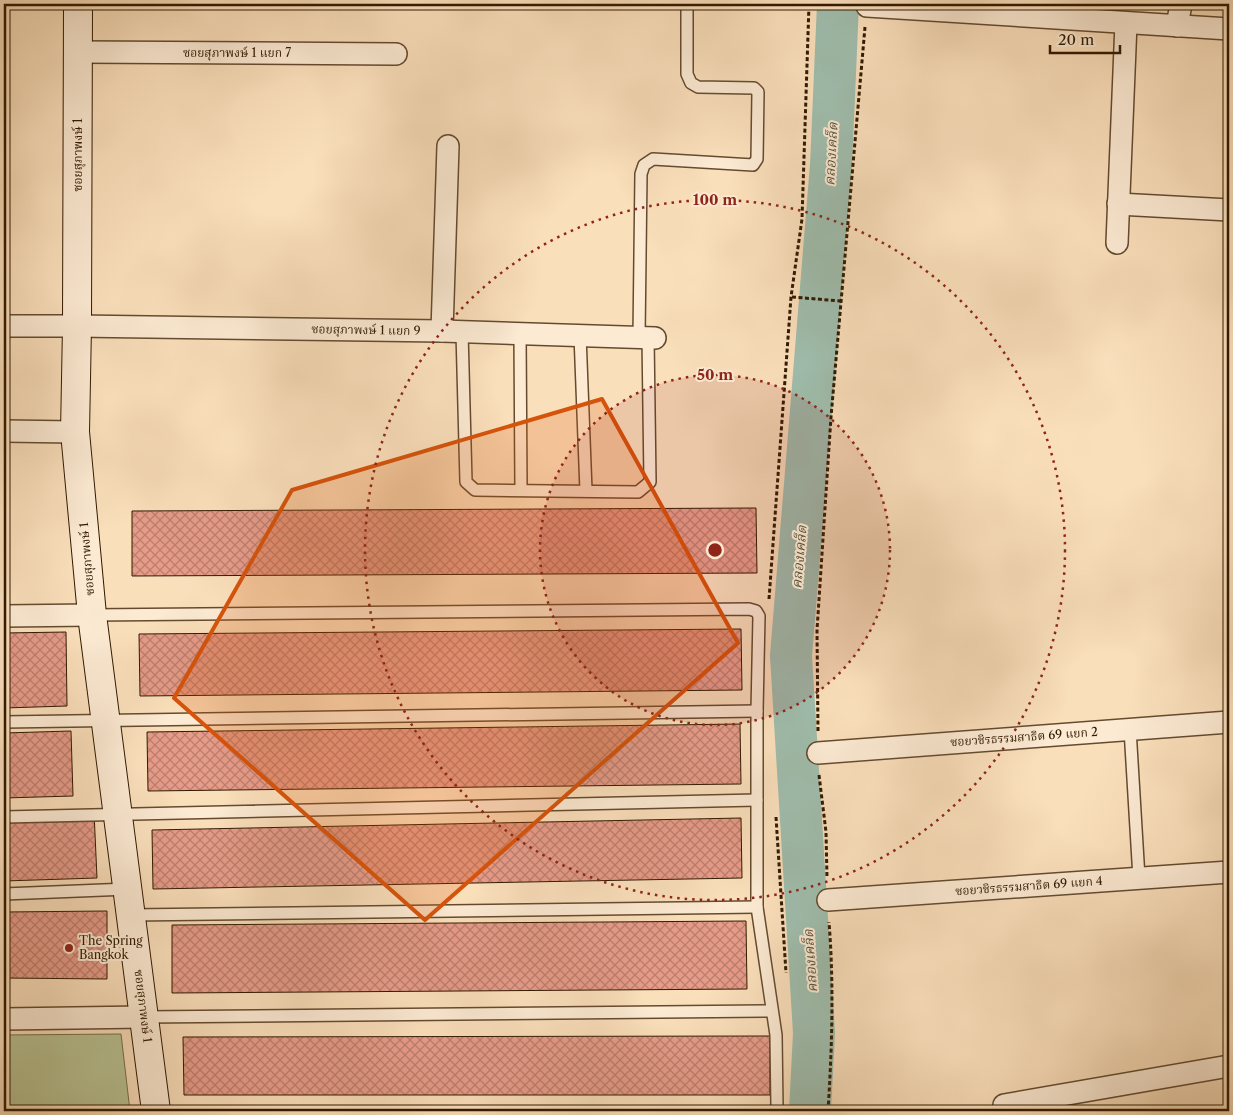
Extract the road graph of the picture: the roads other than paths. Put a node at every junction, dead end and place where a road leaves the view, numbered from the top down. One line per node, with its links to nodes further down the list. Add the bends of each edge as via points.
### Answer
1 (78, 4): 9 (street, ซอยสุภาพงษ์ 1)
2 (687, 4): 20 (lane, via 688,74 692,83 698,87 754,88 758,92 757,160 753,165 653,160 644,165 641,174)
3 (1181, 4): 7 (street)
4 (866, 6): 5 (street)
5 (1051, 11): 6 (street)
6 (1126, 22): 7 (street); 12 (street)
7 (1177, 26): 8 (street)
8 (1229, 29)
9 (78, 52): 10 (street, ซอยสุภาพงษ์ 1 แยก 7); 16 (street, ซอยสุภาพงษ์ 1)
10 (396, 54)
11 (448, 146): 17 (street)
12 (1118, 204): 13 (street); 14 (street)
13 (1229, 210)
14 (1117, 243)
15 (4, 326): 16 (street, ซอยสุภาพงษ์ 1 แยก 9)
16 (77, 326): 17 (street, ซอยสุภาพงษ์ 1 แยก 9); 22 (street, ซอยสุภาพงษ์ 1)
17 (452, 332): 18 (street, ซอยสุภาพงษ์ 1 แยก 9); 23 (lane, via 466,482 475,490)
18 (520, 334): 19 (street, ซอยสุภาพงษ์ 1 แยก 9); 23 (lane)
19 (580, 335): 20 (street, ซอยสุภาพงษ์ 1 แยก 9); 24 (lane)
20 (647, 337): 24 (lane, via 650,482 638,492)
21 (4, 431): 22 (street)
22 (75, 432): 25 (street, ซอยสุภาพงษ์ 1)
23 (521, 490): 24 (lane)
24 (586, 491)
25 (92, 615): 26 (street); 27 (lane, via 749,609 759,616); 28 (street, ซอยสุภาพงษ์ 1)
26 (4, 616)
27 (757, 711): 28 (lane); 33 (lane)
28 (105, 720): 29 (lane); 34 (street, ซอยสุภาพงษ์ 1)
29 (4, 722)
30 (1229, 722): 31 (street, ซอยวชิรธรรมสาธิต 69 แยก 2)
31 (1130, 730): 32 (street, ซอยวชิรธรรมสาธิต 69 แยก 2); 37 (lane)
32 (818, 753)
33 (757, 800): 34 (lane); 41 (lane)
34 (118, 815): 35 (lane); 40 (street, ซอยสุภาพงษ์ 1)
35 (4, 817)
36 (1229, 872): 37 (street, ซอยวชิรธรรมสาธิต 69 แยก 4)
37 (1139, 878): 39 (street, ซอยวชิรธรรมสาธิต 69 แยก 4)
38 (4, 894): 40 (lane)
39 (828, 900)
40 (129, 902): 41 (lane); 43 (street, ซอยสุภาพงษ์ 1)
41 (757, 907): 42 (lane)
42 (772, 1011): 43 (lane); 48 (lane, via 776,1035)
43 (144, 1017): 44 (street); 47 (street, ซอยสุภาพงษ์ 1)
44 (4, 1019)
45 (1229, 1066): 46 (street)
46 (1004, 1105)
47 (156, 1111)
48 (775, 1111)

